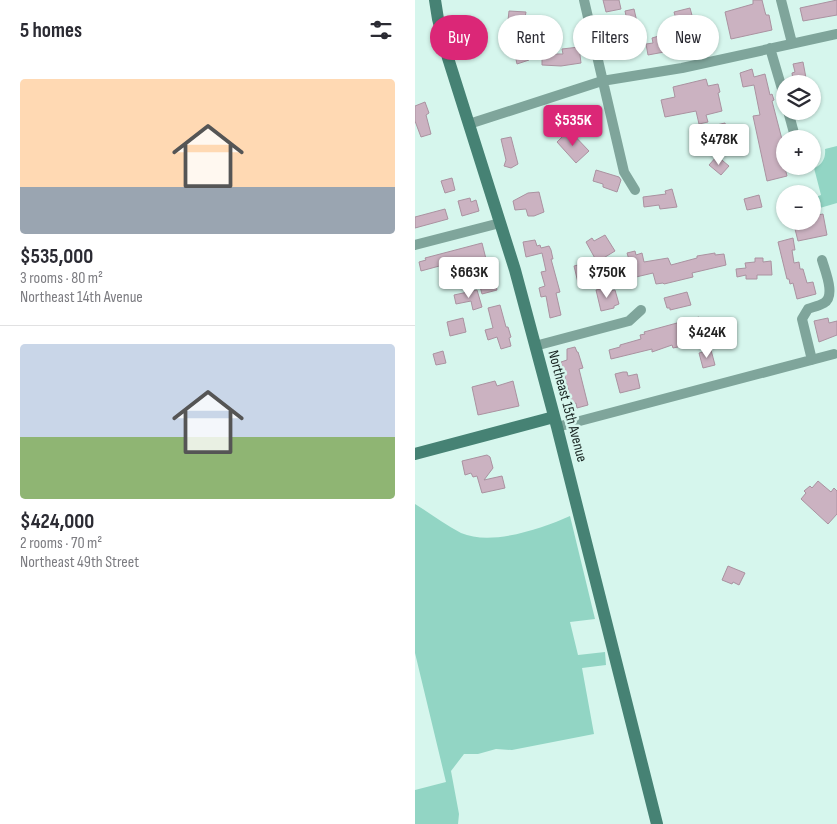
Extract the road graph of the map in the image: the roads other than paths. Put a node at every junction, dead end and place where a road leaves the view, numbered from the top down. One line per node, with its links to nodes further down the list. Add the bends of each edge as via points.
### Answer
1 (435, 0): 9 (street, Northeast 15th Avenue, via 448,58)
2 (584, 0): 8 (street)
3 (781, 0): 5 (street)
4 (837, 34): 5 (street)
5 (791, 43): 6 (street)
6 (771, 48): 7 (street); 8 (street, via 682,68)
7 (778, 75)
8 (602, 81): 9 (street); 10 (street, via 624,172)
9 (469, 124): 11 (street, Northeast 15th Avenue)
10 (635, 190)
11 (500, 223): 12 (street); 15 (street, Northeast 15th Avenue)
12 (415, 245)
13 (822, 260): 17 (street, via 829,298 823,304 808,309 802,319)
14 (641, 310): 15 (street, via 629,321)
15 (535, 346): 18 (street, Northeast 15th Avenue)
16 (834, 354): 17 (street)
17 (812, 360): 18 (street)
18 (555, 422): 19 (street); 20 (street, Northeast 15th Avenue)
19 (415, 454)
20 (657, 824)

